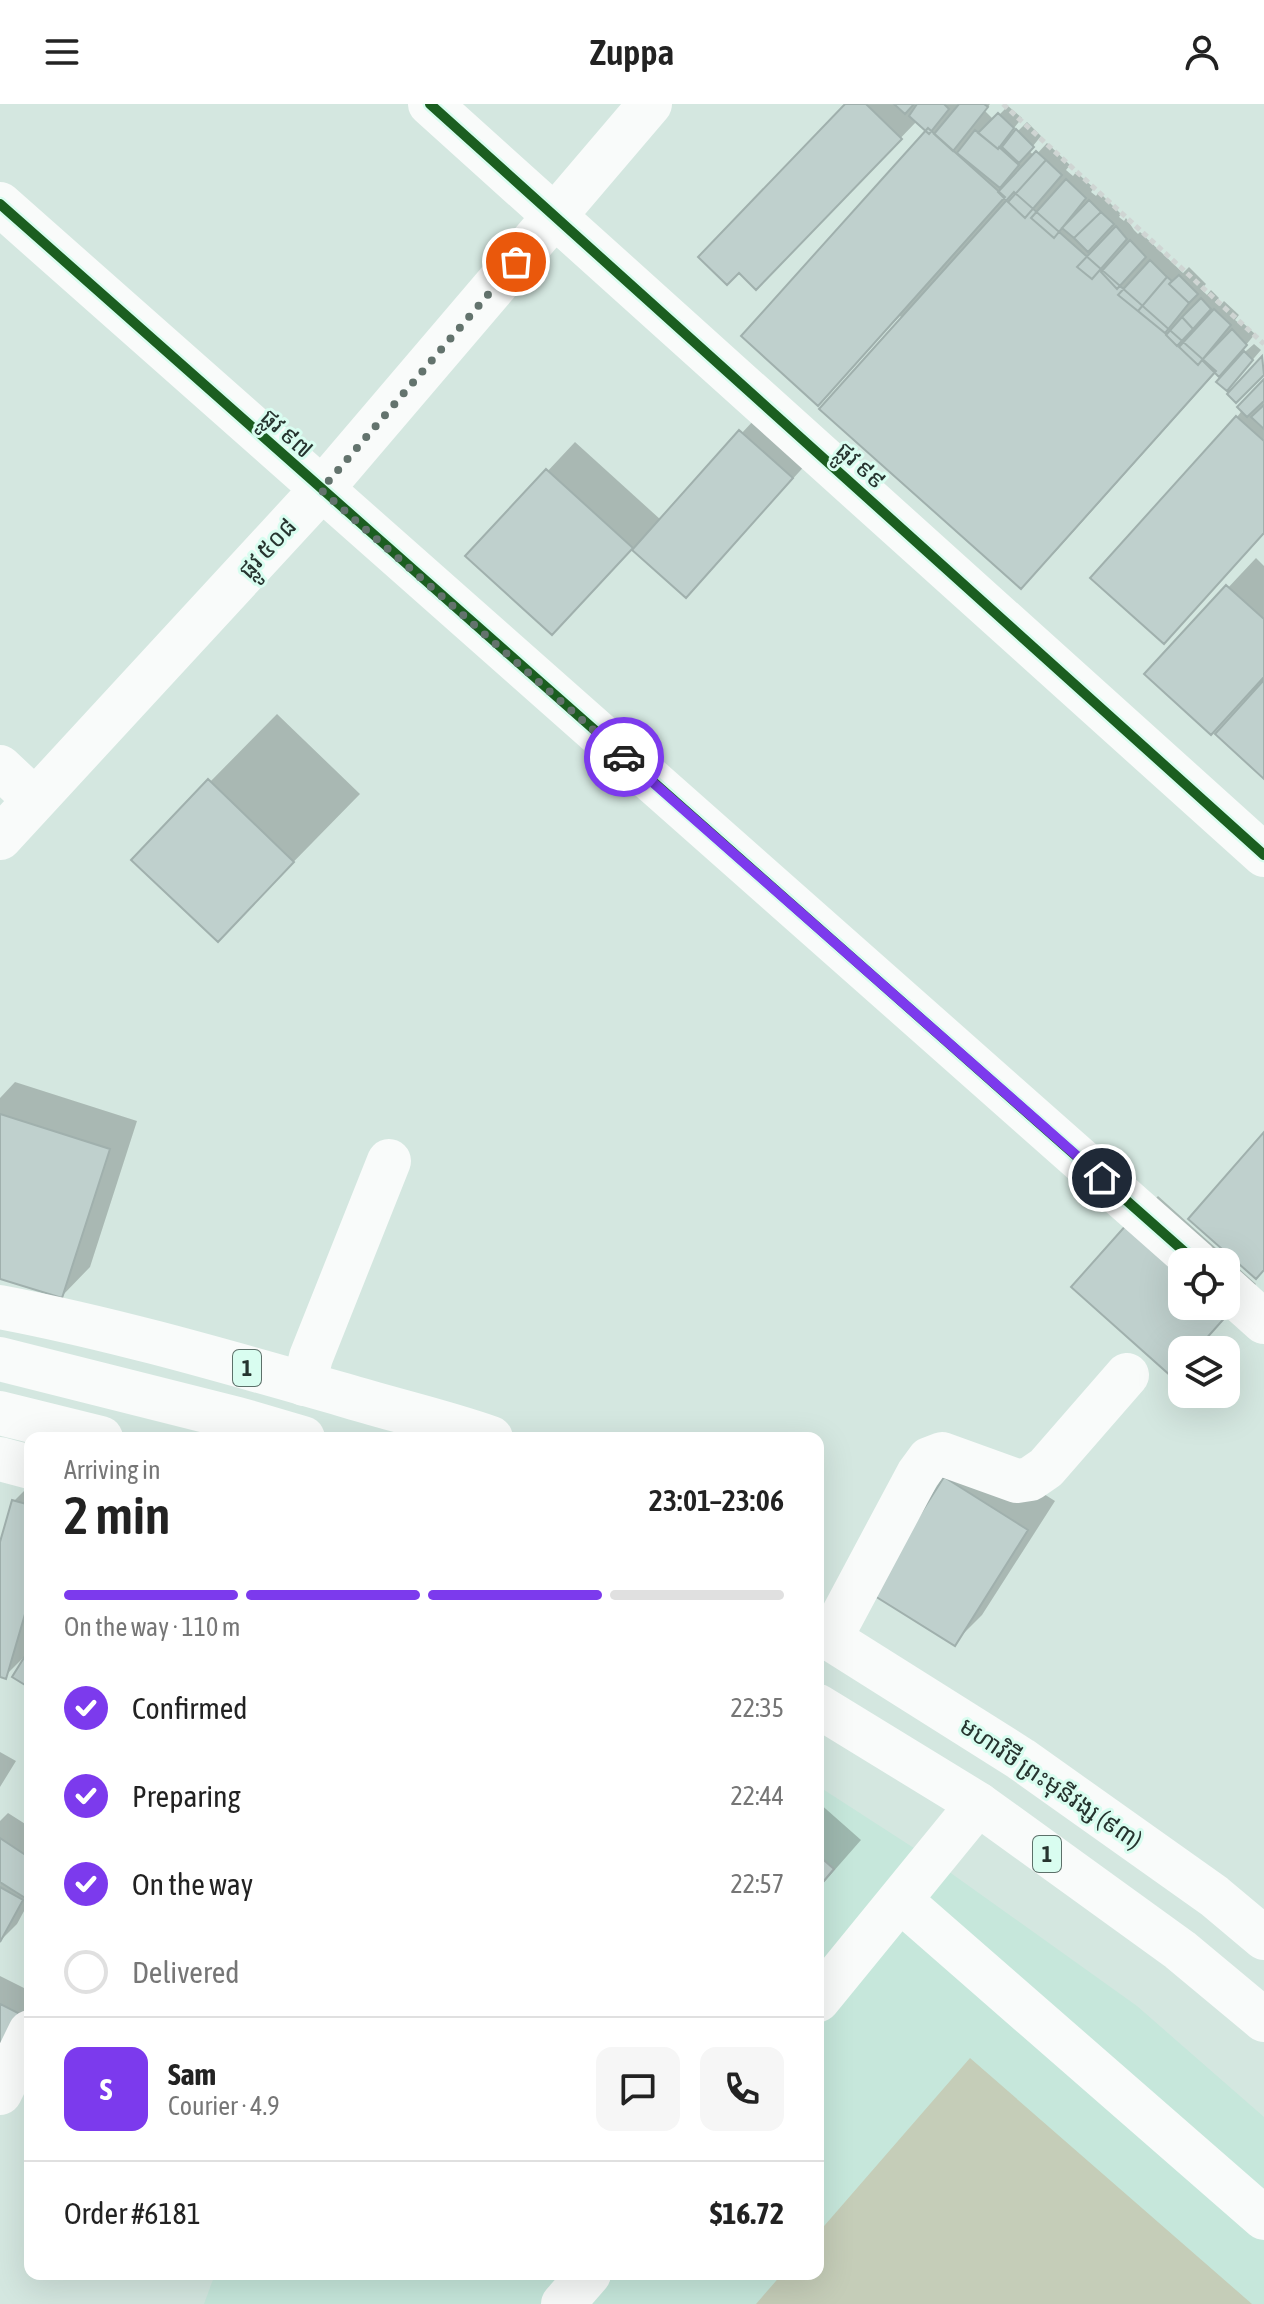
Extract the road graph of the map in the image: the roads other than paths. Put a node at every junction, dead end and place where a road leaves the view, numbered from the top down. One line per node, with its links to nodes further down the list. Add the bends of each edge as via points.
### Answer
1 (430, 104): 4 (main road, ផ្លូវ ៩៩)
2 (650, 104): 4 (main road, ផ្លូវ ៥០៨)
3 (0, 204): 5 (main road, ផ្លូវ ៩៧)
4 (555, 216): 5 (main road, ផ្លូវ ៥០៨); 9 (main road, ផ្លូវ ៩៩)
5 (321, 490): 7 (main road, ផ្លូវ ៥០៨); 11 (main road, ផ្លូវ ៩៧)
6 (0, 767): 7 (main road)
7 (35, 800): 8 (main road, ផ្លូវ ៥០៨)
8 (0, 838)
9 (1264, 855)
10 (389, 1161): 17 (main road)
11 (1180, 1248)
12 (1240, 1301): 14 (main road)
13 (0, 1307): 17 (main road, 1)
14 (1264, 1322)
15 (0, 1359): 20 (main road)
16 (1127, 1375): 24 (main road, via 1046,1468 1030,1479 1017,1481 942,1454 929,1459)
17 (304, 1384): 21 (main road, 1)
18 (0, 1413): 19 (main road)
19 (77, 1432)
20 (282, 1432)
21 (474, 1432)
22 (0, 1459): 23 (main road)
23 (24, 1465)
24 (824, 1632)
25 (824, 1636): 29 (main road, មហាវិថី ព្រះមុនីវង្ស (៩៣), via 1021,1759 1214,1896)
26 (824, 1710): 27 (main road, 1)
27 (978, 1804): 28 (main road); 31 (main road, 1, via 1180,1950)
28 (901, 1901): 30 (main road); 34 (main road)
29 (1264, 1938)
30 (824, 1993)
31 (1264, 2020)
32 (24, 2044): 33 (main road)
33 (0, 2093)
34 (1264, 2218)
35 (584, 2280): 36 (main road)
36 (563, 2304)

